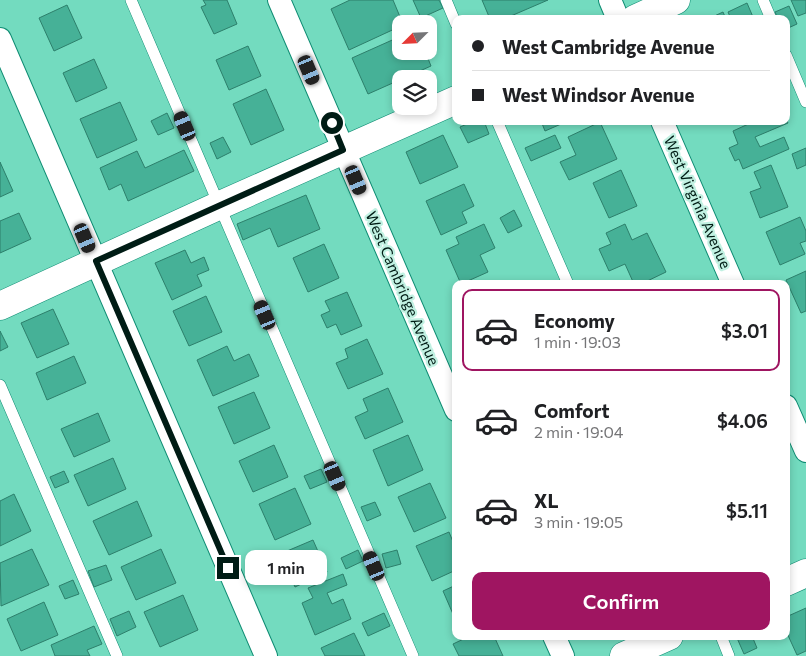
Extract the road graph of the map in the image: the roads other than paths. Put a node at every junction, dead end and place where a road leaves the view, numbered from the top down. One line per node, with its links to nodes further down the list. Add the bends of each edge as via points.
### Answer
1 (131, 0): 18 (lane)
2 (279, 0): 17 (street, West Cambridge Avenue)
3 (446, 0): 7 (lane)
4 (610, 0): 8 (street)
5 (676, 0): 9 (street)
6 (764, 0): 10 (lane)
7 (452, 15)
8 (616, 15)
9 (644, 15)
10 (770, 15)
11 (0, 39): 19 (street)
12 (790, 64): 14 (lane)
13 (452, 102): 17 (street)
14 (806, 102)
15 (499, 125): 20 (lane)
16 (664, 125): 21 (street, West Virginia Avenue)
17 (343, 150): 18 (street); 24 (street, West Cambridge Avenue)
18 (218, 206): 19 (street); 34 (lane)
19 (96, 261): 22 (street); 33 (street)
20 (566, 280)
21 (731, 280)
22 (0, 306)
23 (0, 385): 32 (lane)
24 (452, 401)
25 (790, 415): 26 (street)
26 (806, 451)
27 (806, 573): 28 (street)
28 (790, 580)
29 (556, 640): 35 (street)
30 (660, 640): 36 (street)
31 (723, 640): 37 (lane)
32 (117, 656)
33 (266, 656)
34 (413, 656)
35 (563, 656)
36 (624, 656)
37 (729, 656)

